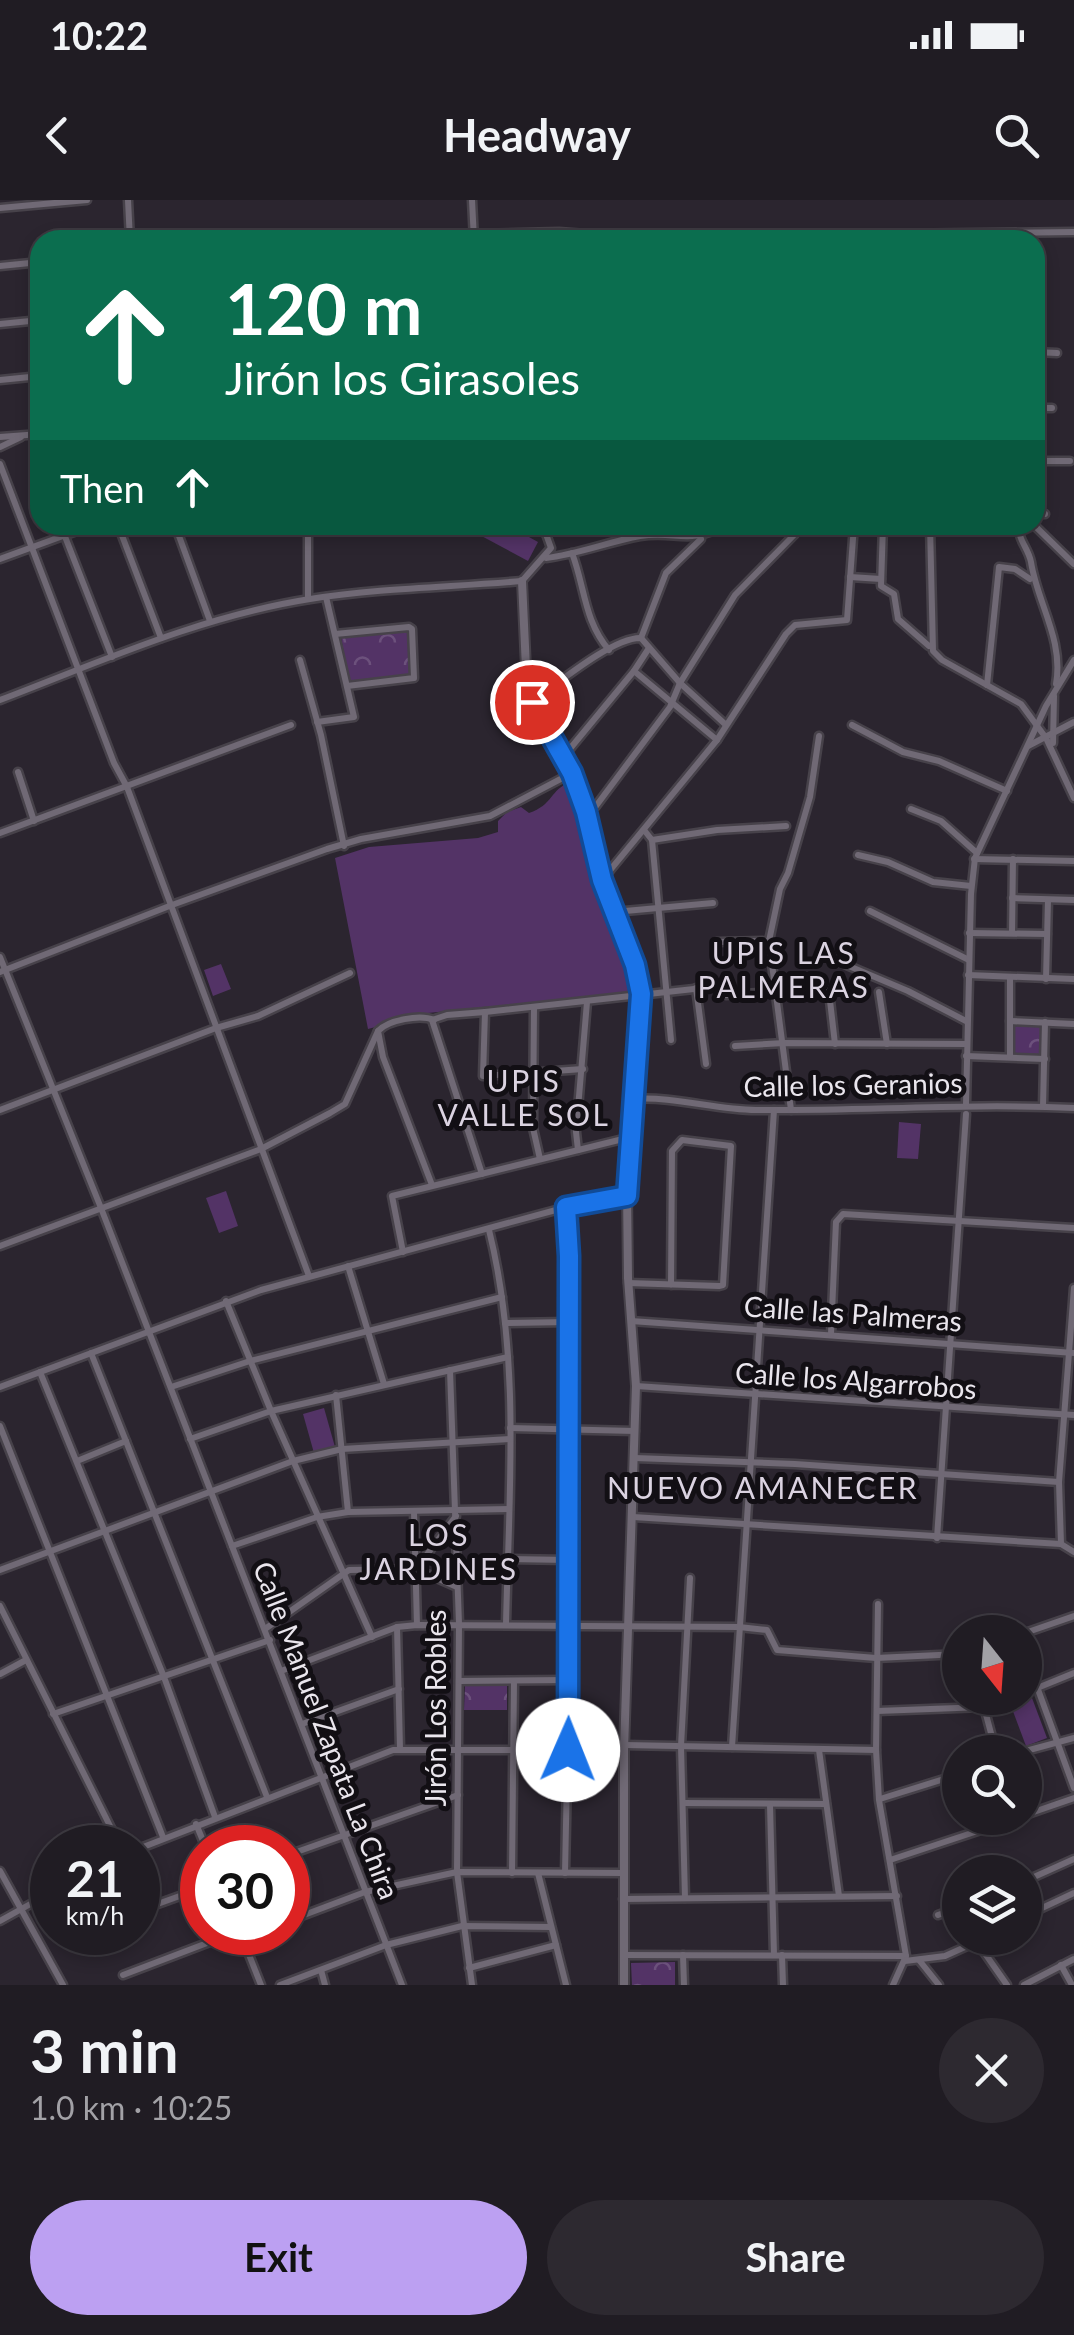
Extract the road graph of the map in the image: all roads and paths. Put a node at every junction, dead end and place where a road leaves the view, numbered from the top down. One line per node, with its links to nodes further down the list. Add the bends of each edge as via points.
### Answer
1 (86, 200): 4 (street)
2 (128, 200): 5 (street)
3 (472, 200): 6 (street)
4 (0, 208)
5 (130, 230)
6 (474, 230)
7 (1074, 232): 8 (street)
8 (1045, 233)
9 (30, 263): 10 (street)
10 (0, 266)
11 (30, 321): 12 (street)
12 (0, 324)
13 (1045, 352): 14 (street)
14 (1056, 352)
15 (30, 377): 16 (street)
16 (0, 380)
17 (1045, 408): 18 (street)
18 (1052, 408)
19 (24, 435): 20 (street); 21 (street); 22 (street)
20 (30, 435)
21 (0, 437)
22 (0, 447)
23 (1045, 461): 24 (street)
24 (1070, 462)
25 (0, 464): 42 (street)
26 (61, 535): 42 (street)
27 (64, 535): 60 (street)
28 (122, 535): 55 (street)
29 (179, 535): 53 (street)
30 (308, 535): 52 (street)
31 (547, 535): 44 (street, via 552,543)
32 (650, 535): 43 (street)
33 (670, 535): 34 (street)
34 (702, 535)
35 (708, 535): 56 (street, via 670,568)
36 (794, 535): 65 (street, via 734,595)
37 (853, 535): 47 (street)
38 (883, 535): 48 (street)
39 (930, 535): 59 (street)
40 (1020, 535): 50 (street)
41 (1044, 535): 46 (street)
42 (31, 546): 45 (street); 63 (street)
43 (572, 553): 44 (street); 58 (street, via 587,614)
44 (544, 558): 49 (street)
45 (0, 559)
46 (1074, 564)
47 (850, 577): 48 (street); 76 (street, via 847,620 796,625)
48 (881, 580): 59 (street, via 882,589 894,594 898,619)
49 (522, 581): 51 (street); 70 (street)
50 (1033, 583): 67 (street, via 1020,571 999,567); 68 (street, via 1055,641)
51 (326, 597): 52 (street); 54 (street)
52 (308, 600): 53 (street)
53 (210, 621): 55 (street)
54 (335, 634): 66 (street); 66 (street, via 412,629 414,678)
55 (161, 638): 60 (street)
56 (641, 638): 57 (street); 58 (street)
57 (649, 648): 64 (street); 65 (street)
58 (609, 650): 70 (street)
59 (933, 651): 67 (street)
60 (112, 657): 63 (street)
61 (300, 660): 72 (street)
62 (1074, 660): 68 (street)
63 (78, 670): 69 (street); 85 (street)
64 (634, 671): 71 (street); 82 (street)
65 (680, 683): 71 (street); 76 (street)
66 (347, 686): 72 (street, via 354,716)
67 (987, 686): 74 (street, via 1021,704)
68 (1054, 691): 74 (street); 79 (street)
69 (0, 700)
70 (532, 702): 82 (street)
71 (672, 702): 80 (street); 89 (street)
72 (318, 722): 95 (street)
73 (1074, 722): 79 (street)
74 (1038, 724): 79 (street); 81 (street)
75 (290, 725): 85 (street)
76 (726, 725): 80 (street)
77 (852, 725): 86 (street, via 902,752)
78 (819, 736): 114 (street, via 810,797)
79 (1049, 736): 81 (street); 87 (street)
80 (717, 740): 92 (street)
81 (1027, 747): 86 (street)
82 (564, 756): 84 (street)
83 (18, 772): 90 (street)
84 (572, 773): 89 (street); 95 (street, via 490,816)
85 (127, 787): 90 (street); 106 (street)
86 (1007, 791): 97 (street)
87 (1074, 798)
88 (910, 808): 97 (street, via 941,821)
89 (586, 812): 100 (street)
90 (34, 820): 93 (street)
91 (786, 826): 94 (street)
92 (644, 830): 94 (street); 100 (street)
93 (0, 833)
94 (652, 840): 107 (street)
95 (344, 846): 106 (street)
96 (858, 856): 101 (street, via 933,882)
97 (976, 856): 98 (street); 101 (street)
98 (1013, 859): 99 (street); 102 (street)
99 (1074, 861)
100 (602, 880): 109 (street)
101 (972, 886): 110 (street)
102 (1012, 898): 103 (street); 111 (street)
103 (1048, 900): 104 (street); 112 (street)
104 (1074, 900)
105 (712, 903): 107 (street)
106 (172, 905): 118 (street); 139 (street)
107 (658, 907): 109 (street); 126 (street)
108 (870, 911): 117 (street)
109 (614, 912): 129 (street)
110 (970, 933): 111 (street); 117 (street)
111 (1012, 933): 112 (street)
112 (1047, 934): 122 (street)
113 (717, 942): 114 (street)
114 (770, 942): 127 (street)
115 (0, 957): 118 (street, Calle Manuel Zapata La Chira)
116 (837, 960): 136 (street)
117 (968, 960): 120 (street)
118 (2, 971): 153 (street, Calle Manuel Zapata La Chira)
119 (350, 974): 139 (street)
120 (968, 975): 121 (street); 136 (street)
121 (1010, 977): 122 (street); 135 (street)
122 (1046, 978): 123 (street)
123 (1074, 980)
124 (712, 987): 125 (street)
125 (696, 988): 126 (street); 150 (street)
126 (668, 991): 129 (street); 141 (street)
127 (776, 991): 130 (street); 142 (street); 143 (street, via 830,992)
128 (880, 992): 144 (street)
129 (641, 994): 131 (street); 154 (street)
130 (726, 995)
131 (587, 1002): 132 (street); 151 (street)
132 (534, 1008): 133 (street); 152 (street)
133 (485, 1012): 134 (street); 152 (street, via 482,1076)
134 (434, 1020): 140 (street, via 418,1016); 165 (street)
135 (1010, 1021): 137 (street); 148 (street)
136 (967, 1022): 145 (street)
137 (1046, 1022): 138 (street); 149 (street)
138 (1074, 1024)
139 (216, 1028): 153 (street); 162 (street)
140 (378, 1031): 162 (street, via 345,1104); 166 (street)
141 (671, 1040)
142 (784, 1042): 143 (street); 146 (street); 160 (street)
143 (835, 1044): 144 (street)
144 (887, 1044): 145 (street)
145 (966, 1044): 147 (street)
146 (735, 1046)
147 (966, 1056): 148 (street); 157 (street)
148 (1010, 1058): 149 (street)
149 (1045, 1059): 155 (street)
150 (706, 1064)
151 (584, 1069): 152 (street); 163 (street)
152 (533, 1074): 164 (street, via 532,1128)
153 (54, 1090): 158 (street); 169 (street, Calle Manuel Zapata La Chira)
154 (634, 1099): 159 (street, Calle los Geranios); 161 (street)
155 (1043, 1106): 156 (street, Calle los Geranios); 157 (street, Calle los Geranios)
156 (1074, 1108)
157 (966, 1109): 160 (street, Calle los Geranios); 170 (street)
158 (0, 1110)
159 (774, 1110): 160 (street, Calle los Geranios); 185 (street)
160 (791, 1110)
161 (631, 1137): 163 (street); 167 (street)
162 (261, 1149): 169 (street); 176 (street)
163 (578, 1150): 164 (street)
164 (540, 1159): 165 (street)
165 (482, 1174): 166 (street)
166 (432, 1185): 174 (street, via 392,1196)
167 (627, 1196): 168 (street); 177 (street)
168 (566, 1207): 172 (street); 183 (street)
169 (102, 1208): 173 (street); 186 (street, Calle Manuel Zapata La Chira)
170 (959, 1221): 171 (street); 188 (street, via 848,1213 837,1219); 189 (street)
171 (1074, 1228)
172 (489, 1230): 174 (street); 180 (street)
173 (0, 1246)
174 (404, 1252): 175 (street)
175 (348, 1266): 176 (street); 187 (street)
176 (309, 1276): 181 (street)
177 (628, 1284): 178 (street); 182 (street)
178 (671, 1285): 178 (street, via 722,1286 731,1146 682,1140 672,1151)
179 (1074, 1288): 190 (street)
180 (502, 1296): 184 (street); 187 (street)
181 (226, 1302): 186 (street); 193 (street)
182 (630, 1321): 185 (street, Calle las Palmeras); 197 (street)
183 (569, 1322): 184 (street); 208 (street)
184 (505, 1323): 192 (street)
185 (761, 1330): 188 (street, Calle las Palmeras); 201 (street)
186 (148, 1331): 191 (street); 199 (street, Calle Manuel Zapata La Chira)
187 (367, 1332): 193 (street); 196 (street)
188 (831, 1334): 189 (street, Calle las Palmeras)
189 (951, 1342): 190 (street, Calle las Palmeras); 202 (street)
190 (1071, 1352): 204 (street)
191 (91, 1353): 195 (street); 211 (street)
192 (508, 1358): 194 (street); 207 (street)
193 (250, 1361): 199 (street); 203 (street)
194 (450, 1370): 196 (street); 213 (street, Jirón Los Robles)
195 (40, 1372): 198 (street); 216 (street)
196 (384, 1384): 200 (street)
197 (636, 1386): 201 (street, Calle los Algarrobos); 209 (street)
198 (0, 1387)
199 (171, 1387): 210 (street, Calle Manuel Zapata La Chira)
200 (336, 1395): 203 (street); 214 (street)
201 (757, 1396): 202 (street, Calle los Algarrobos); 218 (street)
202 (946, 1409): 204 (street, Calle los Algarrobos); 219 (street)
203 (271, 1411): 210 (street); 217 (street)
204 (1063, 1414): 205 (street, Calle los Algarrobos); 220 (street)
205 (1074, 1416)
206 (0, 1426): 234 (street)
207 (510, 1428): 208 (street); 212 (street)
208 (569, 1428): 209 (street); 237 (street)
209 (635, 1431): 215 (street)
210 (190, 1439): 221 (street, Calle Manuel Zapata La Chira)
211 (126, 1440): 216 (street); 225 (street)
212 (510, 1440): 213 (street); 222 (street)
213 (453, 1443): 214 (street); 226 (street, Jirón Los Robles)
214 (342, 1449): 217 (street); 223 (street)
215 (635, 1458): 218 (street); 228 (street)
216 (76, 1461): 230 (street)
217 (293, 1461): 221 (street); 227 (street)
218 (752, 1462): 219 (street); 229 (street)
219 (942, 1474): 220 (street); 231 (street)
220 (1059, 1482): 232 (street)
221 (210, 1492): 225 (street); 233 (street, Calle Manuel Zapata La Chira)
222 (509, 1509): 226 (street); 236 (street)
223 (348, 1512): 224 (street); 227 (street)
224 (414, 1512): 226 (street); 238 (street)
225 (154, 1513): 230 (street); 260 (street)
226 (456, 1513): 238 (street); 242 (street, Jirón Los Robles)
227 (317, 1516): 233 (street); 240 (street)
228 (633, 1517): 229 (street); 250 (street)
229 (748, 1526): 231 (street); 253 (street)
230 (105, 1531): 234 (street); 265 (street)
231 (937, 1538): 232 (street)
232 (1061, 1544): 235 (street)
233 (232, 1546): 255 (street, Calle Manuel Zapata La Chira)
234 (51, 1551): 239 (street); 271 (street)
235 (1074, 1552)
236 (508, 1559): 237 (street); 247 (street)
237 (569, 1560): 248 (street)
238 (416, 1569): 240 (street); 242 (street); 249 (street)
239 (0, 1570)
240 (343, 1571): 255 (street); 256 (street)
241 (690, 1578): 251 (street)
242 (457, 1587): 246 (street, Jirón Los Robles)
243 (878, 1604): 259 (street)
244 (0, 1606): 261 (street)
245 (1074, 1616): 254 (street)
246 (459, 1624): 247 (street); 249 (street); 267 (street, Jirón Los Robles)
247 (506, 1624): 248 (street)
248 (568, 1624): 250 (street); 266 (street)
249 (417, 1625): 252 (street)
250 (629, 1626): 251 (street); 281 (street)
251 (687, 1626): 253 (street); 279 (street)
252 (397, 1627): 256 (street); 270 (street)
253 (739, 1627): 259 (street, via 766,1630 778,1650); 282 (street)
254 (1042, 1628)
255 (265, 1629): 257 (street, Calle Manuel Zapata La Chira)
256 (372, 1637): 262 (street)
257 (270, 1640): 260 (street); 262 (street, Calle Manuel Zapata La Chira)
258 (942, 1655): 259 (street)
259 (876, 1658): 274 (street)
260 (214, 1659): 265 (street); 293 (street)
261 (26, 1660): 263 (street); 275 (street)
262 (281, 1670): 276 (street, Calle Manuel Zapata La Chira)
263 (0, 1674)
264 (1074, 1674): 269 (street)
265 (164, 1677): 271 (street); 300 (street)
266 (570, 1680): 268 (street); 286 (street)
267 (458, 1681): 268 (street); 284 (street, Jirón Los Robles)
268 (514, 1681): 285 (street)
269 (1042, 1687)
270 (399, 1689): 276 (street); 283 (street)
271 (109, 1695): 275 (street); 305 (street)
272 (1042, 1700): 278 (street)
273 (942, 1708): 274 (street)
274 (877, 1710): 288 (street)
275 (53, 1714): 302 (street)
276 (302, 1724): 289 (street, Calle Manuel Zapata La Chira)
277 (1074, 1738): 278 (street)
278 (1058, 1742): 280 (street); 291 (street)
279 (681, 1746): 281 (street); 282 (street); 296 (street)
280 (1042, 1746)
281 (624, 1747): 286 (street); 315 (street)
282 (732, 1748): 287 (street)
283 (400, 1749): 284 (street); 289 (street)
284 (458, 1749): 285 (street); 292 (street, Jirón Los Robles)
285 (514, 1750): 286 (street); 312 (street)
286 (568, 1750): 314 (street)
287 (819, 1750): 288 (street); 297 (street)
288 (876, 1750): 295 (street)
289 (322, 1776): 293 (street); 303 (street, Calle Manuel Zapata La Chira)
290 (942, 1780): 295 (street)
291 (1074, 1788)
292 (458, 1795): 303 (street); 311 (street, Jirón Los Robles)
293 (267, 1798): 300 (street)
294 (1074, 1798): 299 (street)
295 (880, 1800): 309 (street)
296 (682, 1803): 298 (street); 322 (street)
297 (826, 1804): 298 (street); 319 (street)
298 (770, 1805): 321 (street)
299 (1042, 1809)
300 (215, 1817): 301 (street)
301 (196, 1824): 305 (street)
302 (108, 1825)
303 (344, 1834): 307 (street); 317 (street, Calle Manuel Zapata La Chira)
304 (966, 1835): 309 (street)
305 (163, 1837): 306 (street)
306 (160, 1838)
307 (310, 1847)
308 (1074, 1858): 316 (street)
309 (890, 1860): 320 (street)
310 (0, 1872): 326 (street)
311 (457, 1872): 312 (street); 317 (street); 331 (street, Jirón Los Robles)
312 (512, 1873): 313 (street)
313 (538, 1873): 314 (street); 332 (street)
314 (564, 1873): 315 (street)
315 (622, 1873): 323 (street)
316 (1042, 1873)
317 (365, 1892): 327 (street); 333 (street, Calle Manuel Zapata La Chira)
318 (1074, 1894): 325 (street)
319 (840, 1896): 320 (street); 321 (street)
320 (897, 1896): 343 (street)
321 (774, 1897): 322 (street); 339 (street)
322 (685, 1898): 323 (street)
323 (623, 1899): 337 (street)
324 (30, 1904): 326 (street)
325 (1042, 1908)
326 (20, 1910): 330 (street); 350 (street)
327 (310, 1913)
328 (942, 1914): 329 (street)
329 (938, 1915)
330 (0, 1922)
331 (462, 1926): 332 (street); 333 (street); 346 (street, Jirón Los Robles)
332 (551, 1927): 334 (street)
333 (386, 1946): 347 (street); 353 (street, Calle Manuel Zapata La Chira)
334 (556, 1946): 346 (street); 355 (street)
335 (181, 1955): 348 (street)
336 (247, 1955): 349 (street)
337 (624, 1955): 338 (street); 356 (street)
338 (684, 1955): 339 (street); 357 (street)
339 (778, 1955): 343 (street); 358 (street)
340 (947, 1955): 344 (street)
341 (990, 1955): 361 (street)
342 (1074, 1958): 345 (street)
343 (906, 1959): 344 (street); 359 (street)
344 (920, 1960): 360 (street)
345 (1061, 1965): 362 (street); 363 (street)
346 (469, 1968): 354 (street, Jirón Los Robles)
347 (320, 1970): 351 (street); 352 (street)
348 (123, 1976)
349 (258, 1984)
350 (63, 1985)
351 (280, 1985)
352 (325, 1985)
353 (402, 1985)
354 (472, 1985)
355 (566, 1985)
356 (624, 1985)
357 (684, 1985)
358 (784, 1985)
359 (893, 1985)
360 (939, 1985)
361 (1007, 1985)
362 (1024, 1985)
363 (1072, 1985)

